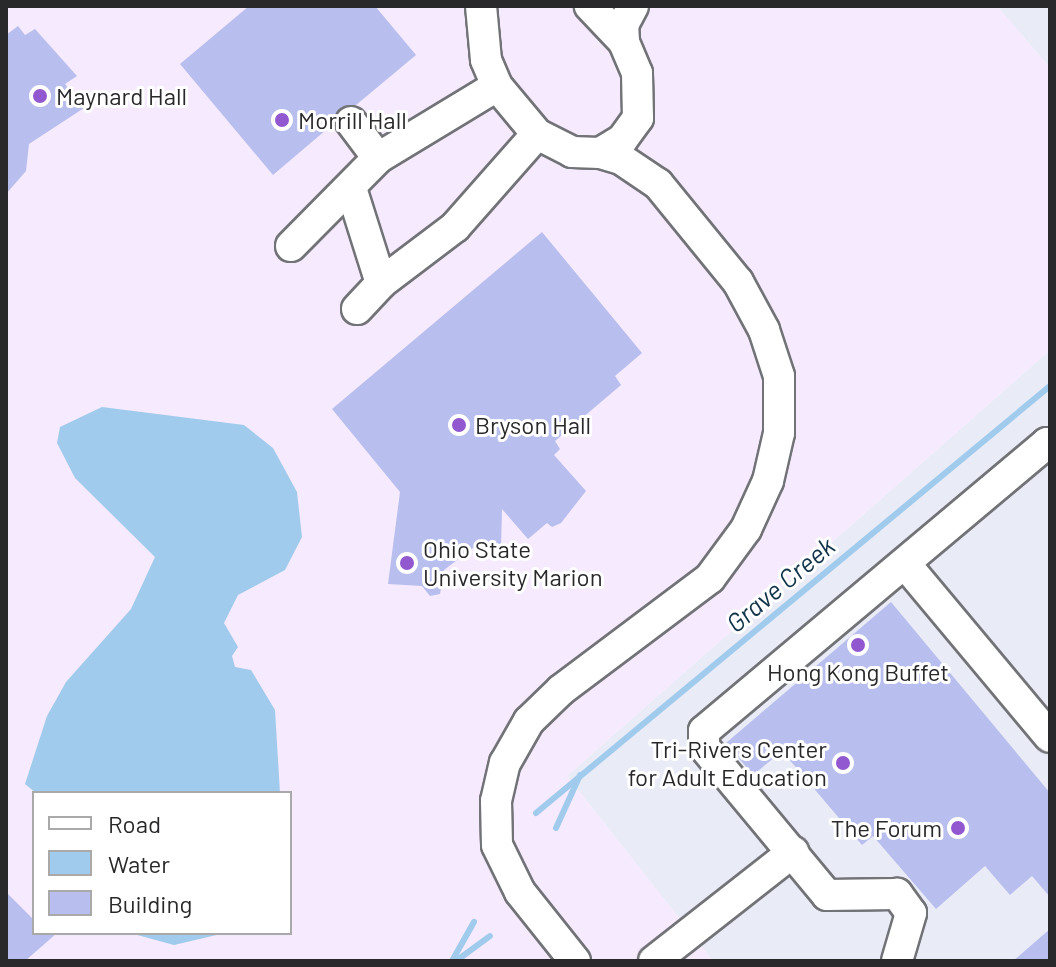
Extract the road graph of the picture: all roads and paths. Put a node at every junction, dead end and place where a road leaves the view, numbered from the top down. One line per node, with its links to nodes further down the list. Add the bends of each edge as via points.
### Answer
1 (590, 6): 4 (street)
2 (633, 6): 4 (street, via 623,25)
3 (487, 12): 5 (street, via 486,60)
4 (624, 42): 6 (street, via 637,73)
5 (497, 86): 8 (street); 10 (street)
6 (638, 118): 9 (street, via 622,140); 11 (street, via 640,144)
7 (351, 122): 10 (street)
8 (537, 134): 9 (street, via 572,152); 14 (street, via 455,227)
9 (600, 153): 11 (street, via 621,159)
10 (378, 158): 12 (street)
11 (658, 184): 21 (street, via 738,282 764,330 779,376 779,433 768,481 746,529 710,578 561,690 529,721 505,763 496,801 497,845 520,892)
12 (351, 188): 13 (street); 14 (street)
13 (291, 246)
14 (381, 283): 15 (street)
15 (357, 309)
16 (1050, 447): 17 (street, via 1047,443)
17 (906, 565): 18 (street); 20 (street, via 704,731 704,747)
18 (1040, 704): 19 (street)
19 (1050, 737)
20 (793, 852): 22 (street); 23 (street, via 827,895 897,894 911,913)
21 (575, 961)
22 (654, 961)
23 (897, 961)

